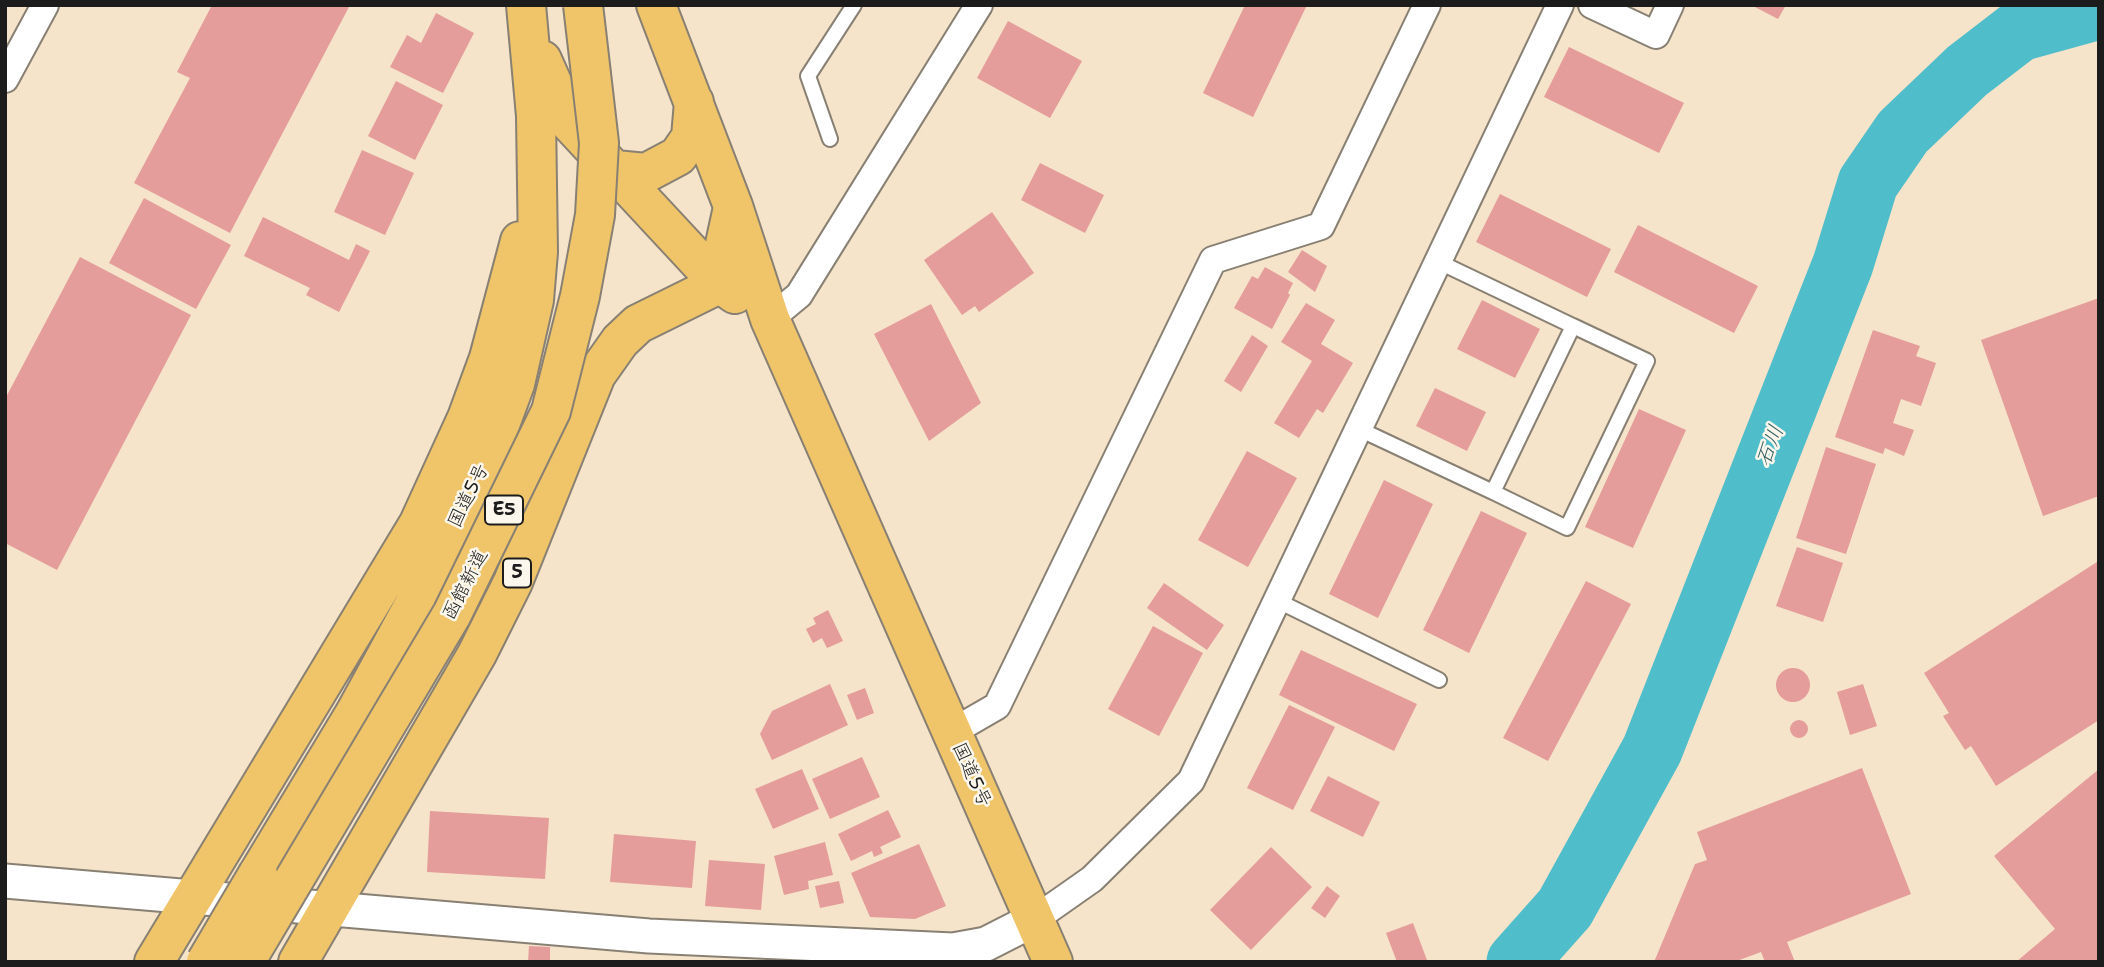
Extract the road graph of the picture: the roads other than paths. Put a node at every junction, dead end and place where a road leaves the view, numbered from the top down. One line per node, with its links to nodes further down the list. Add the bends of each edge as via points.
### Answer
1 (45, 5): 11 (street)
2 (583, 5): 32 (highway, 函館新道 / E5, bridge, via 598,143 594,215 580,296 551,411 452,614)
3 (656, 5): 12 (highway, 国道5号)
4 (854, 5): 13 (lane, via 808,76)
5 (979, 5): 19 (street, via 799,295)
6 (1427, 5): 25 (street, via 1321,226 1213,260 997,706)
7 (1560, 5): 17 (street)
8 (1592, 5): 9 (street, via 1656,35)
9 (1671, 5)
10 (527, 10): 14 (highway, 国道5号, via 546,73 570,123); 15 (highway, 国道5号)
11 (5, 79)
12 (694, 102): 14 (highway, via 691,137 678,156 646,173); 16 (highway, 国道5号)
13 (830, 139)
14 (615, 170): 18 (highway, 国道5号)
15 (536, 176): 27 (highway, via 489,358 419,523 225,848); 31 (highway, 国道5号, bridge, via 534,300 500,431 355,713)
16 (733, 206): 18 (highway); 19 (highway, 国道5号)
17 (1439, 262): 20 (lane); 21 (street)
18 (717, 281): 19 (highway, 国道5号); 28 (highway, 5, via 638,324 596,375 507,594 436,728)
19 (770, 319): 25 (highway, 国道5号)
20 (1573, 326): 22 (lane); 22 (lane, via 1647,361 1567,528)
21 (1359, 429): 22 (lane); 23 (street)
22 (1493, 492)
23 (1278, 601): 24 (lane); 29 (street, via 1191,781 1092,878)
24 (1439, 680)
25 (953, 732): 29 (highway, 国道5号)
26 (5, 881): 27 (street)
27 (191, 897): 28 (street); 30 (highway)
28 (330, 908): 29 (street, via 649,936 953,950 986,944); 33 (highway, 5)
29 (1035, 919): 34 (highway, 国道5号)
30 (154, 962)
31 (206, 962)
32 (245, 962)
33 (298, 962)
34 (1053, 962)

